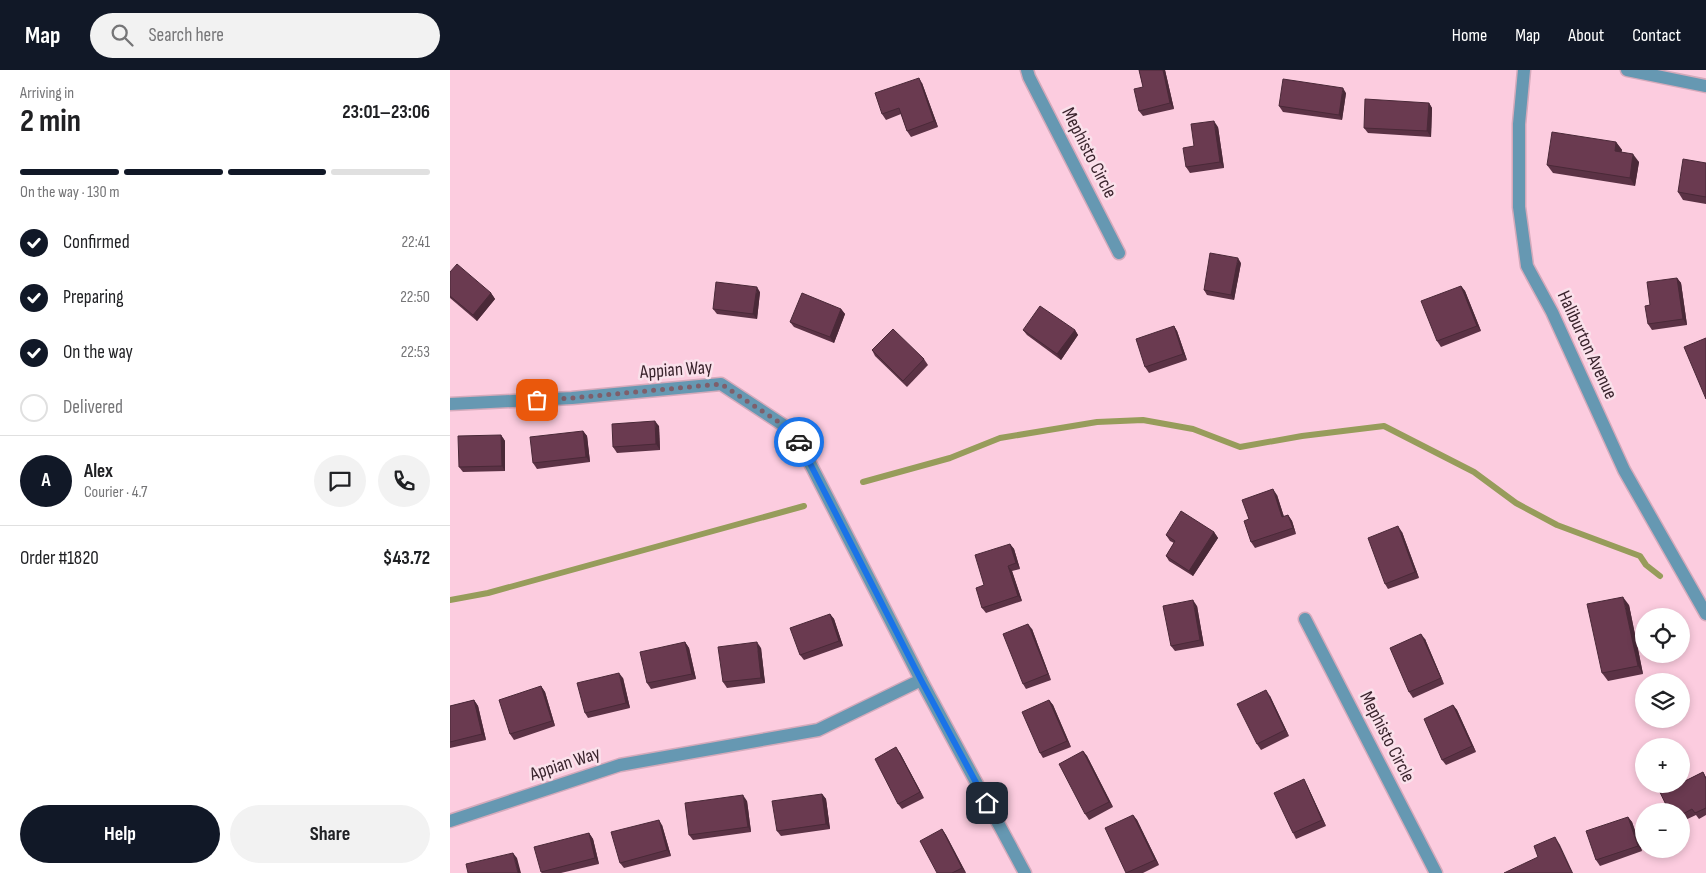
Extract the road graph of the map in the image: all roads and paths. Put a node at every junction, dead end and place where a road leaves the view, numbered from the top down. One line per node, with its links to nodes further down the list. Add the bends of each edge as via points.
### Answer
1 (1027, 70): 5 (street, Mephisto Circle)
2 (1524, 70): 7 (street, Haliburton Avenue, via 1519,124 1519,207 1526,266 1552,312 1624,470)
3 (1627, 70): 4 (street)
4 (1706, 86)
5 (1119, 253)
6 (450, 404): 9 (street, Appian Way, via 572,398 721,384 794,432)
7 (1706, 614)
8 (1305, 619): 12 (street, Mephisto Circle)
9 (921, 680): 10 (street, Appian Way, via 818,730 620,766); 11 (street, Appian Way)
10 (450, 821)
11 (1024, 873)
12 (1436, 873)

